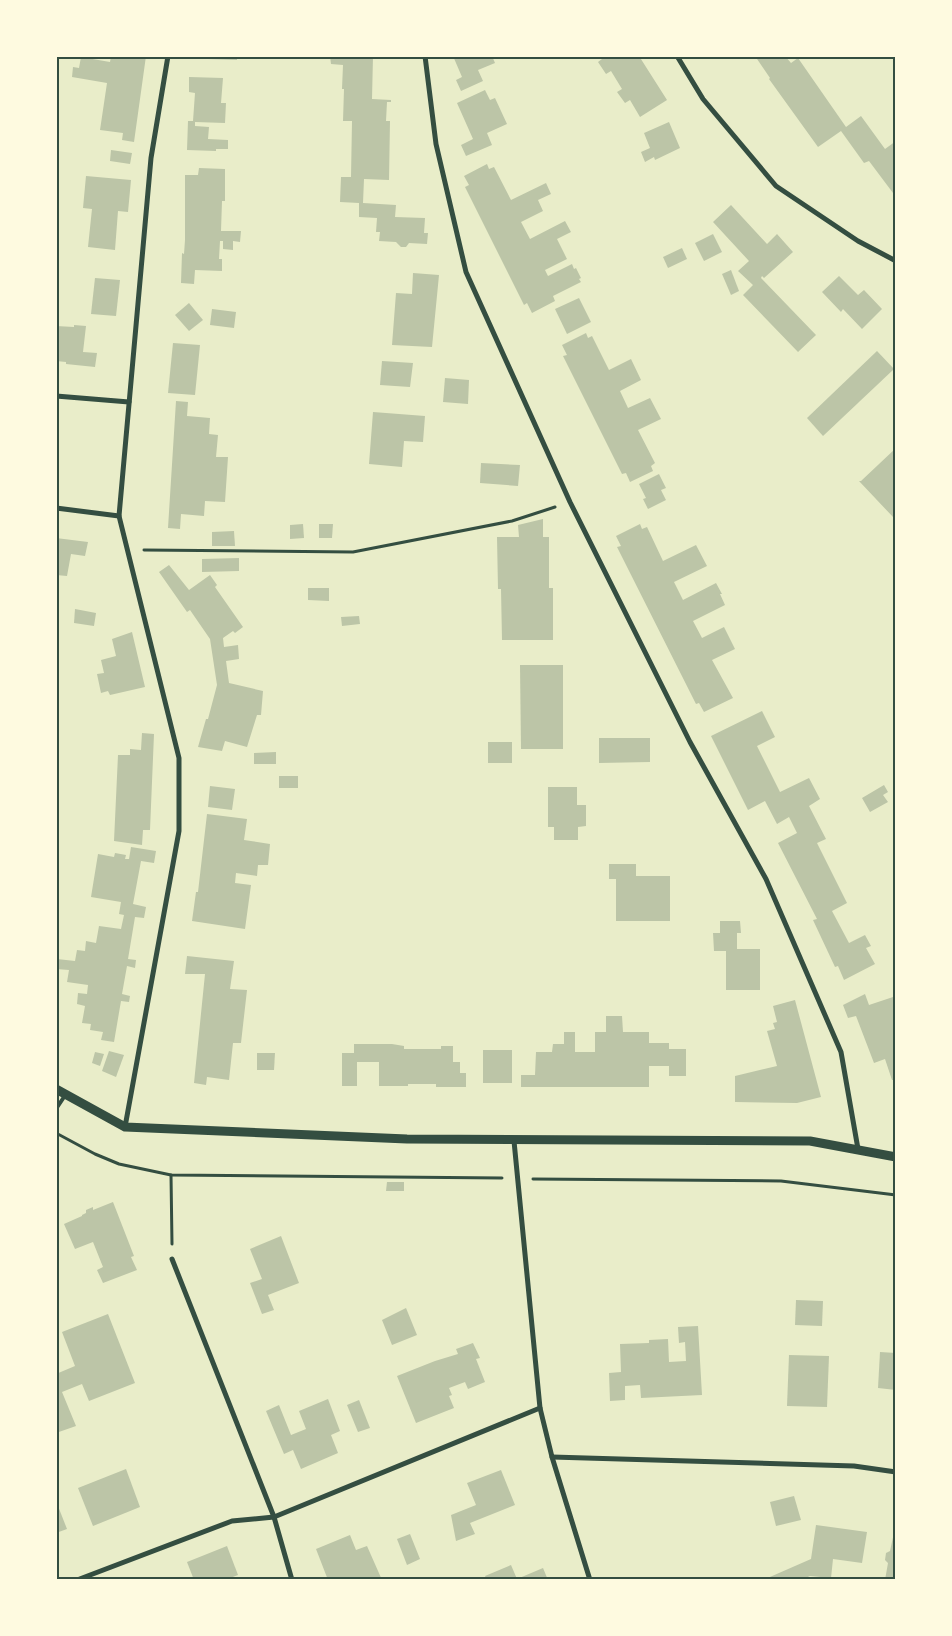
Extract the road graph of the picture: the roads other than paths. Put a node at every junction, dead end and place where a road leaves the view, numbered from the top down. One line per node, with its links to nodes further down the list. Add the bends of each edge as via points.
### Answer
1 (168, 56): 6 (street, via 151,158)
2 (426, 56): 14 (street, via 436,144 466,272 570,502 690,742 766,879 841,1052)
3 (677, 56): 4 (street, via 703,99 776,186 858,241)
4 (896, 261)
5 (56, 396): 6 (street)
6 (129, 402): 8 (street)
7 (56, 508): 8 (street)
8 (119, 516): 12 (street, via 179,758 179,831)
9 (56, 1089): 10 (street)
10 (66, 1094): 11 (lane); 12 (street)
11 (56, 1109)
12 (125, 1126): 13 (street)
13 (514, 1141): 14 (street, via 810,1141); 17 (street)
14 (858, 1149): 15 (street)
15 (896, 1157)
16 (172, 1259): 20 (street)
17 (540, 1408): 18 (street); 20 (street)
18 (552, 1457): 19 (street, via 854,1466); 23 (street)
19 (896, 1472)
20 (274, 1517): 21 (street, via 232,1521); 22 (street)
21 (77, 1580)
22 (292, 1580)
23 (590, 1580)

